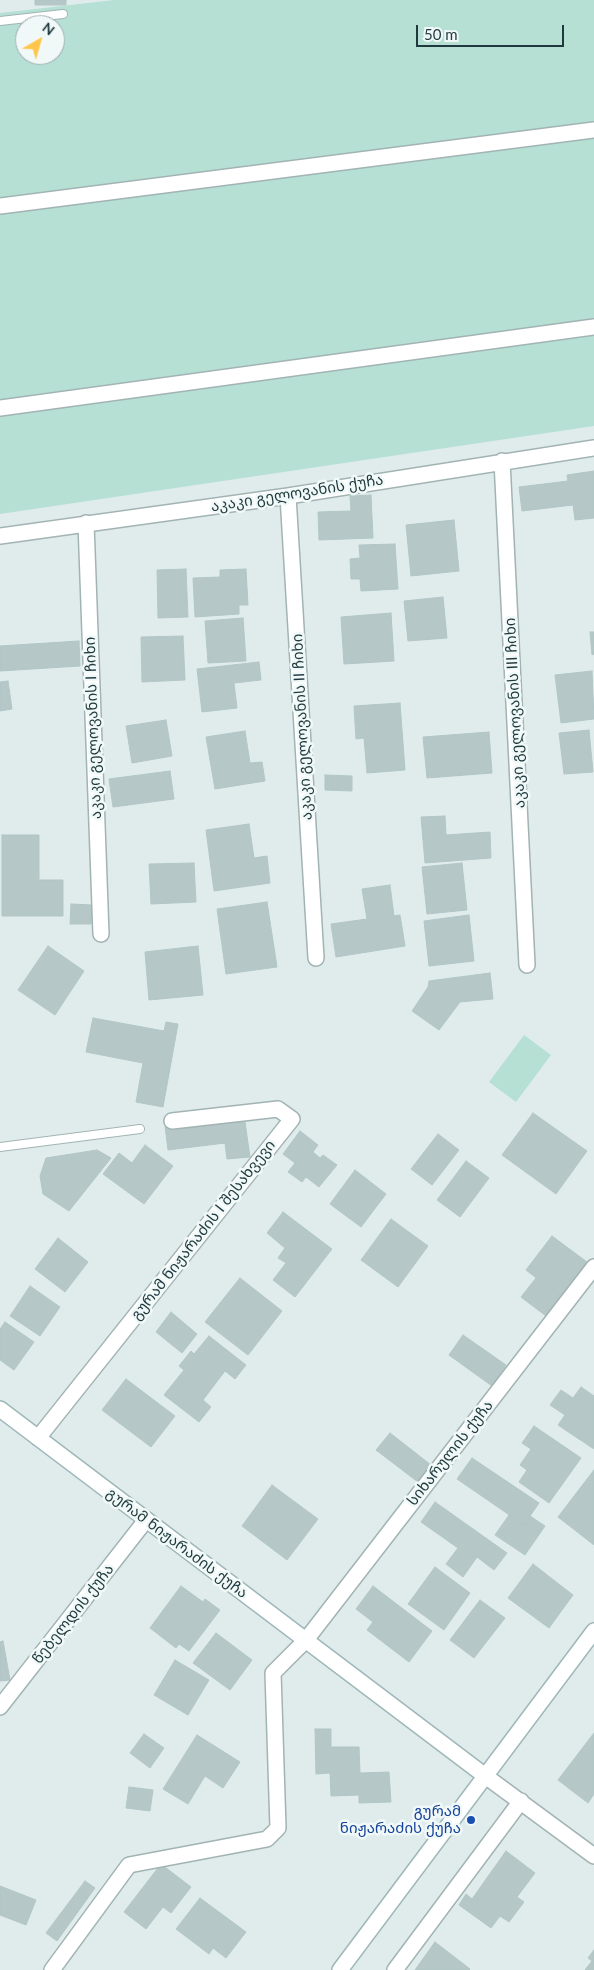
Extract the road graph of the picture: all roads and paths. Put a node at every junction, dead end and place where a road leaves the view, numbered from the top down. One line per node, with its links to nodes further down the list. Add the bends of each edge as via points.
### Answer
1 (63, 14): 2 (lane)
2 (0, 21)
3 (594, 130): 4 (street)
4 (0, 206)
5 (594, 327): 6 (street)
6 (0, 408)
7 (594, 448): 8 (street, აკაკი გელოვანის ქუჩა)
8 (502, 460): 9 (street, აკაკი გელოვანის ქუჩა); 14 (street, აკაკი გელოვანის III ჩიხი)
9 (288, 496): 10 (street, აკაკი გელოვანის ქუჩა); 13 (street, აკაკი გელოვანის II ჩიხი)
10 (86, 523): 11 (street, აკაკი გელოვანის ქუჩა); 12 (street, აკაკი გელოვანის I ჩიხი)
11 (0, 536)
12 (101, 934)
13 (316, 958)
14 (527, 965)
15 (172, 1121): 20 (street, გურამ ნიჟარაძის I შესახვევი, via 278,1109 292,1119)
16 (140, 1129): 17 (lane)
17 (0, 1147)
18 (594, 1267): 23 (street, სიხარულის ქუჩა)
19 (0, 1409): 20 (street, გურამ ნიჟარაძის ქუჩა)
20 (38, 1438): 21 (street, გურამ ნიჟარაძის ქუჩა)
21 (146, 1520): 23 (street, გურამ ნიჟარაძის ქუჩა); 24 (street, წებელდის ქუჩა)
22 (594, 1632): 25 (street)
23 (306, 1640): 25 (street, გურამ ნიჟარაძის ქუჩა); 28 (street, სიხარულის ქუჩა, via 273,1673 278,1828 267,1839 129,1865)
24 (0, 1708)
25 (484, 1775): 26 (street, გურამ ნიჟარაძის ქუჩა); 29 (street)
26 (521, 1801): 27 (street, გურამ ნიჟარაძის ქუჩა); 30 (street)
27 (594, 1856)
28 (52, 1970)
29 (340, 1970)
30 (395, 1970)

